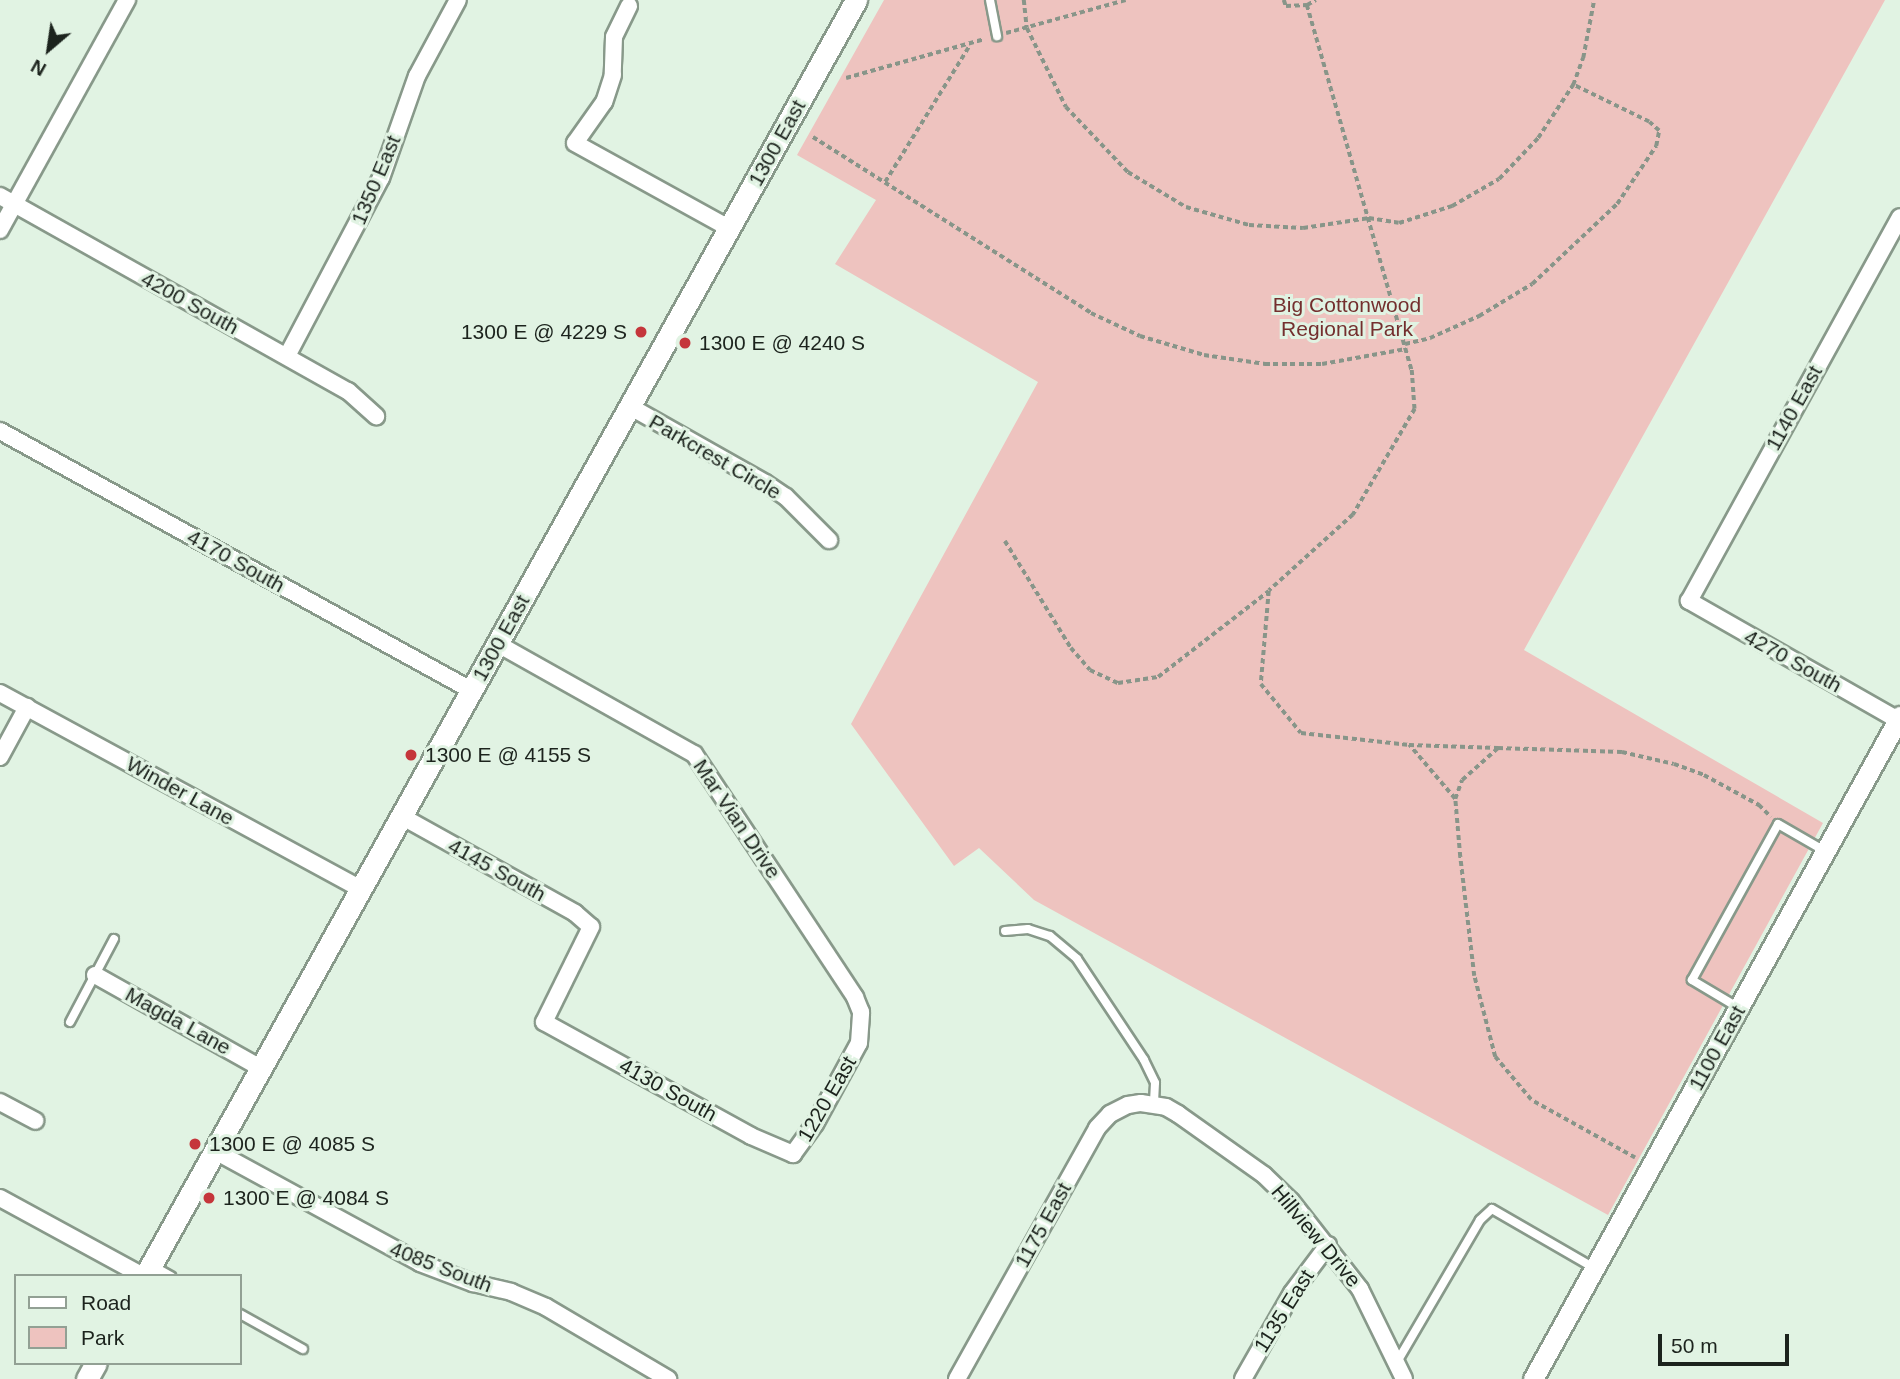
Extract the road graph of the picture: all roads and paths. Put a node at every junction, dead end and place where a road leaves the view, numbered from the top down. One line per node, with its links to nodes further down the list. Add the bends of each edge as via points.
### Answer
1 (458, 0): 23 (street, 1350 East, via 417,76 381,178)
2 (856, 0): 20 (main road, 1300 East)
3 (990, 0): 11 (lane)
4 (1024, 0): 19 (path, via 1027,28 1066,107 1128,172 1186,207 1249,225 1303,228)
5 (1284, 0): 9 (path, via 1286,6)
6 (1316, 0): 9 (path)
7 (1594, 0): 13 (path)
8 (124, 1): 17 (street)
9 (1307, 5): 19 (path)
10 (629, 6): 20 (street, via 614,37 613,75 604,102 575,143)
11 (997, 36)
12 (971, 43): 15 (path)
13 (1573, 85): 19 (path, via 1538,138 1499,179 1452,206 1399,223); 22 (path, via 1649,122 1659,131 1657,146 1617,204 1532,284 1479,316)
14 (813, 137): 15 (path)
15 (885, 182): 22 (path, via 1091,313 1140,336 1204,355 1265,364 1322,364)
16 (0, 196): 17 (street, 4200 South)
17 (15, 206): 21 (street); 23 (street, 4200 South)
18 (1900, 217): 30 (street, 1140 East)
19 (1369, 218): 22 (path)
20 (729, 228): 24 (main road, 1300 East)
21 (0, 230)
22 (1406, 346): 29 (path, via 1415,409 1353,515)
23 (287, 356): 25 (street, 4200 South, via 348,391)
24 (629, 406): 27 (street, Parkcrest Circle, via 786,497); 31 (main road, 1300 East)
25 (376, 416)
26 (0, 431): 32 (street, 4170 South)
27 (829, 540)
28 (1005, 541): 29 (path, via 1071,648 1090,670 1118,683 1158,677)
29 (1269, 591): 36 (path, via 1261,684 1301,733)
30 (1689, 601): 35 (street, 4270 South)
31 (498, 643): 32 (main road, 1300 East); 50 (street, Mar Vian Drive, via 694,754 855,997 861,1012)
32 (471, 690): 41 (main road, 1300 East)
33 (0, 693): 34 (street, Winder Lane)
34 (27, 707): 38 (street); 43 (street, Winder Lane)
35 (1899, 718): 42 (street, 1100 East)
36 (1409, 746): 37 (path); 39 (path)
37 (1498, 748): 39 (path, via 1462,780); 40 (path, via 1622,752 1704,775)
38 (0, 757)
39 (1455, 799): 57 (path, via 1474,976 1495,1057 1531,1100)
40 (1759, 806)
41 (401, 816): 43 (main road, 1300 East); 49 (street, 4145 South, via 575,913 591,927)
42 (1827, 851): 47 (street, 1100 East); 47 (lane, via 1778,824 1692,980)
43 (360, 889): 51 (main road, 1300 East)
44 (1005, 931): 53 (lane, via 1028,929 1050,936 1077,959 1144,1060 1155,1083)
45 (114, 939): 46 (lane)
46 (95, 975): 48 (lane); 51 (street, Magda Lane)
47 (1739, 1008): 60 (street, 1100 East)
48 (70, 1022)
49 (544, 1022): 56 (street, 4130 South, via 751,1136)
50 (859, 1042): 56 (street, 1220 East, via 815,1124)
51 (261, 1068): 55 (main road, 1300 East)
52 (0, 1102): 54 (street)
53 (1154, 1105): 59 (street, Hillview Drive, via 1178,1114 1264,1175); 66 (street, 1175 East, via 1128,1105 1097,1128)
54 (35, 1121)
55 (215, 1151): 61 (main road, 1300 East); 65 (street, 4085 South, via 420,1263 529,1298)
56 (793, 1154)
57 (1637, 1159)
58 (0, 1198): 61 (street)
59 (1328, 1245): 64 (street, Hillview Drive, via 1360,1289); 67 (street, 1135 East, via 1292,1293)
60 (1594, 1268): 64 (lane, via 1492,1209 1480,1220); 69 (street, 1100 East)
61 (146, 1272)
62 (242, 1315): 63 (lane)
63 (303, 1349)
64 (1397, 1362): 68 (street, Hillview Drive)
65 (668, 1379)
66 (957, 1379)
67 (1243, 1379)
68 (1404, 1379)
69 (1532, 1379)

